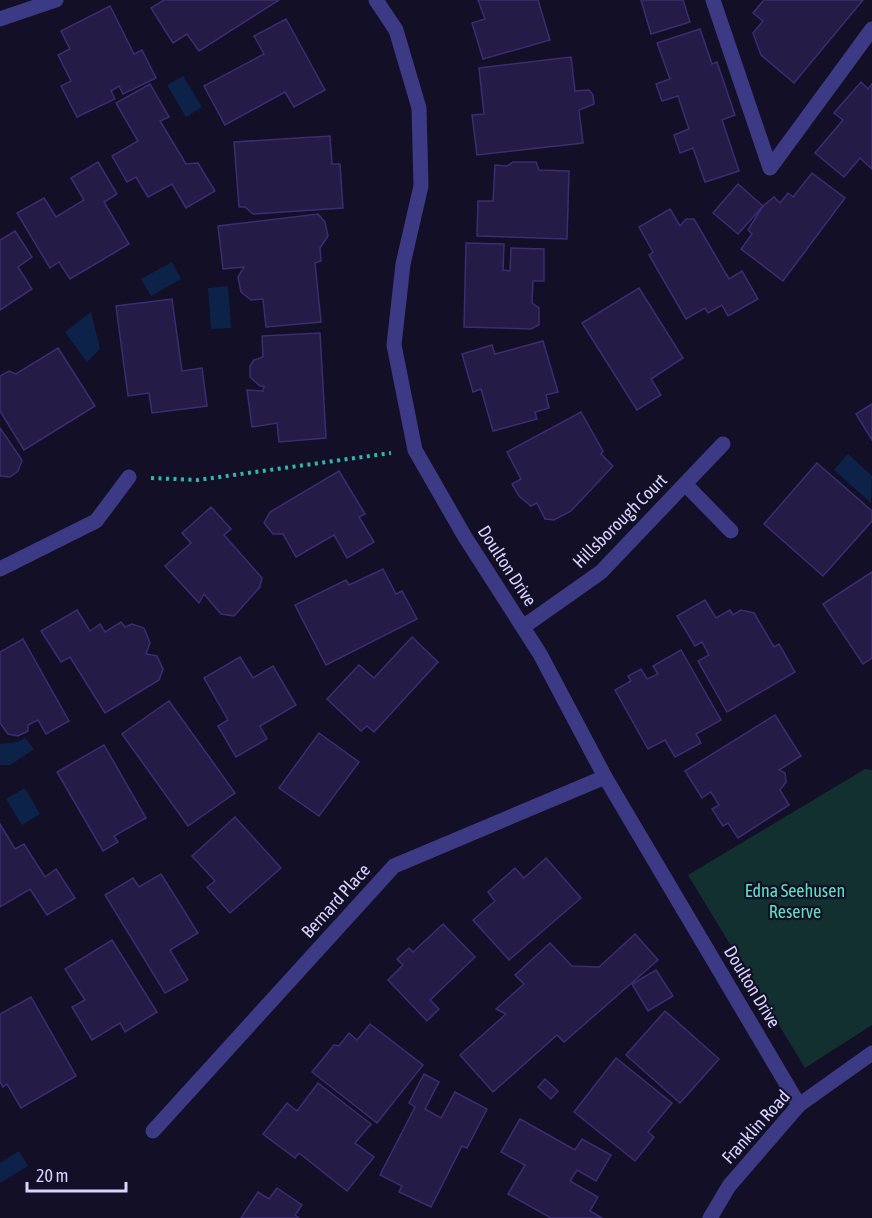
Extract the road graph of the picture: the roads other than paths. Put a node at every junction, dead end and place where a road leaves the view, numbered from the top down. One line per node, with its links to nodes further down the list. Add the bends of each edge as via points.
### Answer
1 (56, 0): 4 (street)
2 (376, 0): 11 (street, Doulton Drive, via 396,30 419,108 421,186 402,264 394,345 415,450)
3 (713, 0): 5 (street, via 771,168)
4 (0, 19)
5 (872, 29)
6 (723, 444): 8 (street, Hillsborough Court)
7 (129, 477): 10 (street, via 96,521)
8 (685, 484): 9 (street, Hillsborough Court); 11 (street, Hillsborough Court, via 601,572)
9 (731, 531)
10 (0, 569)
11 (523, 627): 12 (street, Doulton Drive)
12 (605, 777): 14 (street, Doulton Drive); 15 (street, Bernard Place, via 394,866)
13 (872, 1053): 14 (street, Franklin Road)
14 (799, 1105): 16 (street, Franklin Road, via 729,1186)
15 (153, 1131)
16 (710, 1218)

